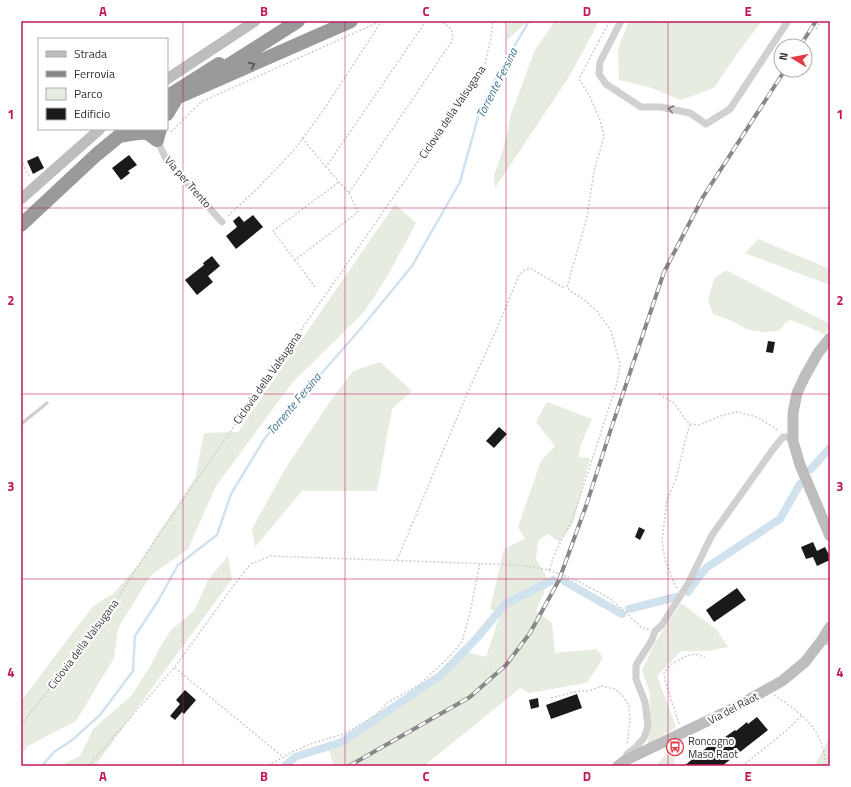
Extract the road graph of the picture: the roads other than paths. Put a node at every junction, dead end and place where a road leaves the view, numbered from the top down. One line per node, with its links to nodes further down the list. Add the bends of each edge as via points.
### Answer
1 (255, 21): 8 (street)
2 (287, 21): 7 (highway)
3 (298, 21): 9 (highway)
4 (351, 21): 9 (highway, one-way to 4)
5 (621, 21): 6 (street, one-way to 5, via 730,109 706,124 690,113 661,107 641,107 606,84 599,74 600,62)
6 (788, 21)
7 (277, 26): 9 (highway)
8 (168, 78)
9 (172, 99): 10 (highway)
10 (168, 111)
11 (99, 130): 14 (street)
12 (124, 131): 13 (highway, via 133,134); 15 (highway, via 99,145); 17 (highway)
13 (162, 134): 16 (street, Via per Trento, via 167,161)
14 (21, 199)
15 (21, 216)
16 (222, 222)
17 (21, 225)
18 (830, 338): 21 (street, via 818,353 797,393)
19 (47, 403): 20 (lane)
20 (21, 424)
21 (788, 437): 22 (street, via 793,441 800,465); 25 (street, via 774,448 712,535 682,594 662,625 654,631 652,640 636,665 636,679 645,702 648,726 644,738)
22 (830, 536)
23 (830, 627): 24 (street, Via del Ràot)
24 (826, 641): 26 (street, Via del Ràot, via 782,681)
25 (626, 754)
26 (618, 766)

